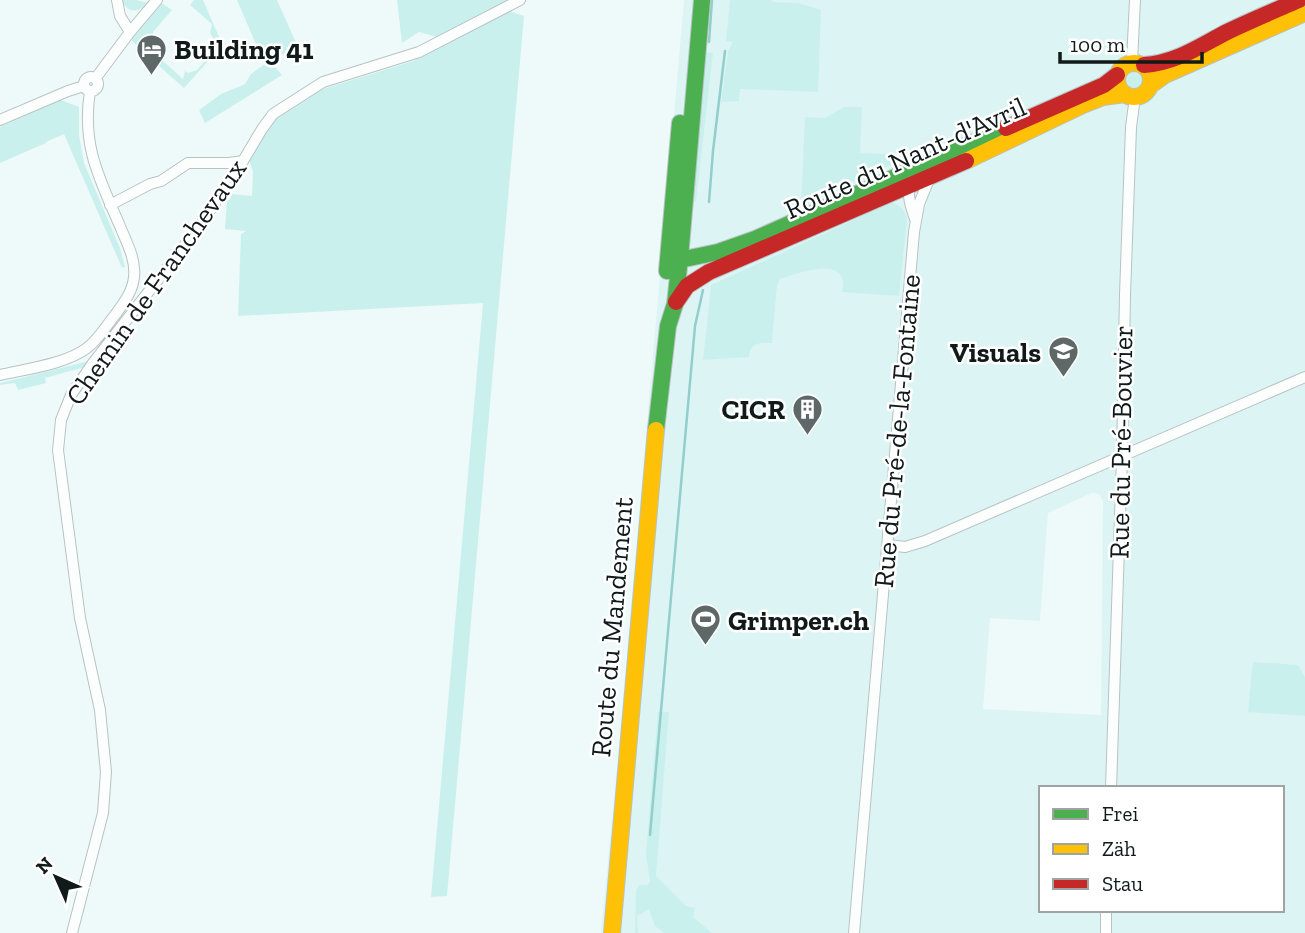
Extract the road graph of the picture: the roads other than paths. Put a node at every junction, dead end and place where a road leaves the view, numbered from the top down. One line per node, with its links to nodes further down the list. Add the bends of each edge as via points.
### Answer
1 (117, 0): 9 (street)
2 (157, 0): 9 (street)
3 (520, 0): 18 (street, Chemin de Franchevaux, via 419,52 315,86 273,114)
4 (691, 0): 25 (main road, Route du Mandement)
5 (702, 0): 23 (main road, Route du Mandement)
6 (1135, 0): 10 (street)
7 (1299, 0): 10 (main road, via 1183,55 1160,64)
8 (1305, 13): 12 (main road)
9 (130, 32): 13 (street, via 95,79 95,90)
10 (1138, 64): 11 (main road, via 1123,66); 12 (main road, via 1150,73)
11 (1117, 75): 15 (main road, via 1117,84); 19 (main road, Route du Nant-d'Avril)
12 (1151, 85): 15 (main road, via 1143,95)
13 (87, 89): 14 (street); 16 (street)
14 (72, 90): 16 (street); 17 (street)
15 (1130, 96): 19 (main road, Route du Nant-d'Avril, via 1103,97 1039,128); 31 (street, Rue du Pré-Bouvier)
16 (88, 107): 21 (street, via 90,148)
17 (0, 120)
18 (243, 161): 21 (street, via 188,163); 35 (street, Chemin de Franchevaux, via 199,227 82,377 61,420 62,484 80,618 102,722 106,772 102,821)
19 (930, 170): 20 (main road, Route du Nant-d'Avril); 22 (street, Rue du Pré-de-la-Fontaine); 24 (main road, Route du Nant-d'Avril, via 755,239)
20 (910, 186): 22 (street, Rue du Pré-de-la-Fontaine); 26 (main road, Route du Nant-d'Avril)
21 (110, 205): 29 (street, via 134,264 132,287 122,305 83,351)
22 (916, 222): 32 (street, Rue du Pré-de-la-Fontaine)
23 (682, 230): 24 (main road); 25 (main road, Route du Mandement)
24 (702, 255): 25 (main road, Route du Nant-d'Avril)
25 (675, 264): 26 (main road, Route du Nant-d'Avril); 27 (main road, Route du Mandement); 28 (main road, Route du Mandement, via 664,303)
26 (706, 272): 27 (main road, Route du Nant-d'Avril, via 686,286)
27 (675, 304): 28 (main road, Route du Mandement)
28 (668, 326): 36 (main road, Route du Mandement)
29 (0, 375)
30 (1305, 377): 31 (street)
31 (1122, 456): 32 (street, via 925,541 905,547); 33 (street, Rue du Pré-Bouvier)
32 (888, 545): 37 (street, Rue du Pré-de-la-Fontaine)
33 (1111, 786)
34 (1107, 912): 38 (street)
35 (72, 933)
36 (612, 933)
37 (854, 933)
38 (1106, 933)

